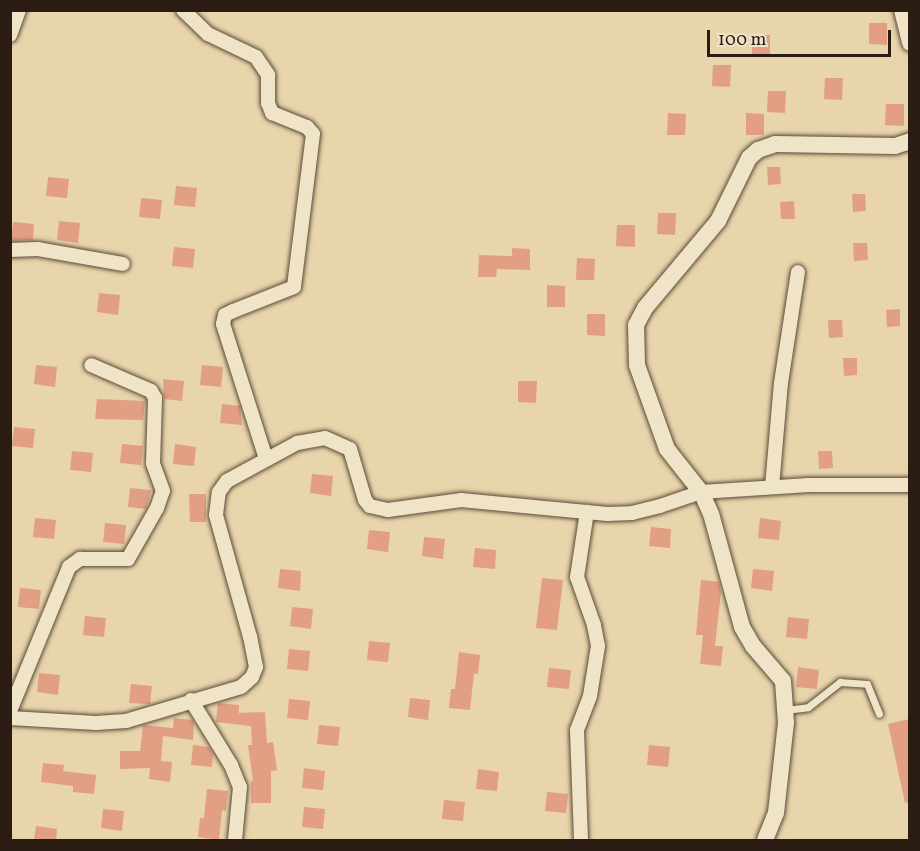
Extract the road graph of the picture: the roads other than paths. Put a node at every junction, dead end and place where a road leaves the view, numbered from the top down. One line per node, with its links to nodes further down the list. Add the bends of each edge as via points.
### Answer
1 (19, 10): 4 (street)
2 (183, 10): 11 (street, via 208,34 256,57 267,75 272,113 307,127 313,134 294,287 225,315 223,324)
3 (902, 10): 5 (street)
4 (10, 35)
5 (909, 43)
6 (909, 141): 14 (street, via 895,146 775,144 758,150 749,158 718,221 645,308 636,325 637,365 667,449)
7 (10, 250): 8 (street, via 38,249)
8 (123, 264)
9 (798, 272): 13 (street, via 781,383)
10 (91, 365): 18 (street, via 151,391 155,398 153,463 163,491 128,559 80,558 69,567)
11 (266, 459): 15 (street, via 297,443 325,438 339,442 350,449 365,500 388,510 461,500); 16 (street, via 227,481 219,492 216,515 256,667 241,687)
12 (909, 485): 13 (street)
13 (772, 487): 14 (street)
14 (701, 492): 15 (street, via 632,513); 17 (street, via 711,514 742,627 783,681)
15 (587, 512): 22 (street, via 577,577 598,646 591,696 577,730)
16 (191, 700): 20 (street, via 126,721); 21 (street, via 240,787)
17 (785, 710): 19 (lane, via 808,707 840,682 867,684); 23 (street, via 776,813)
18 (10, 711)
19 (879, 714)
20 (10, 718)
21 (235, 840)
22 (581, 840)
23 (765, 840)

